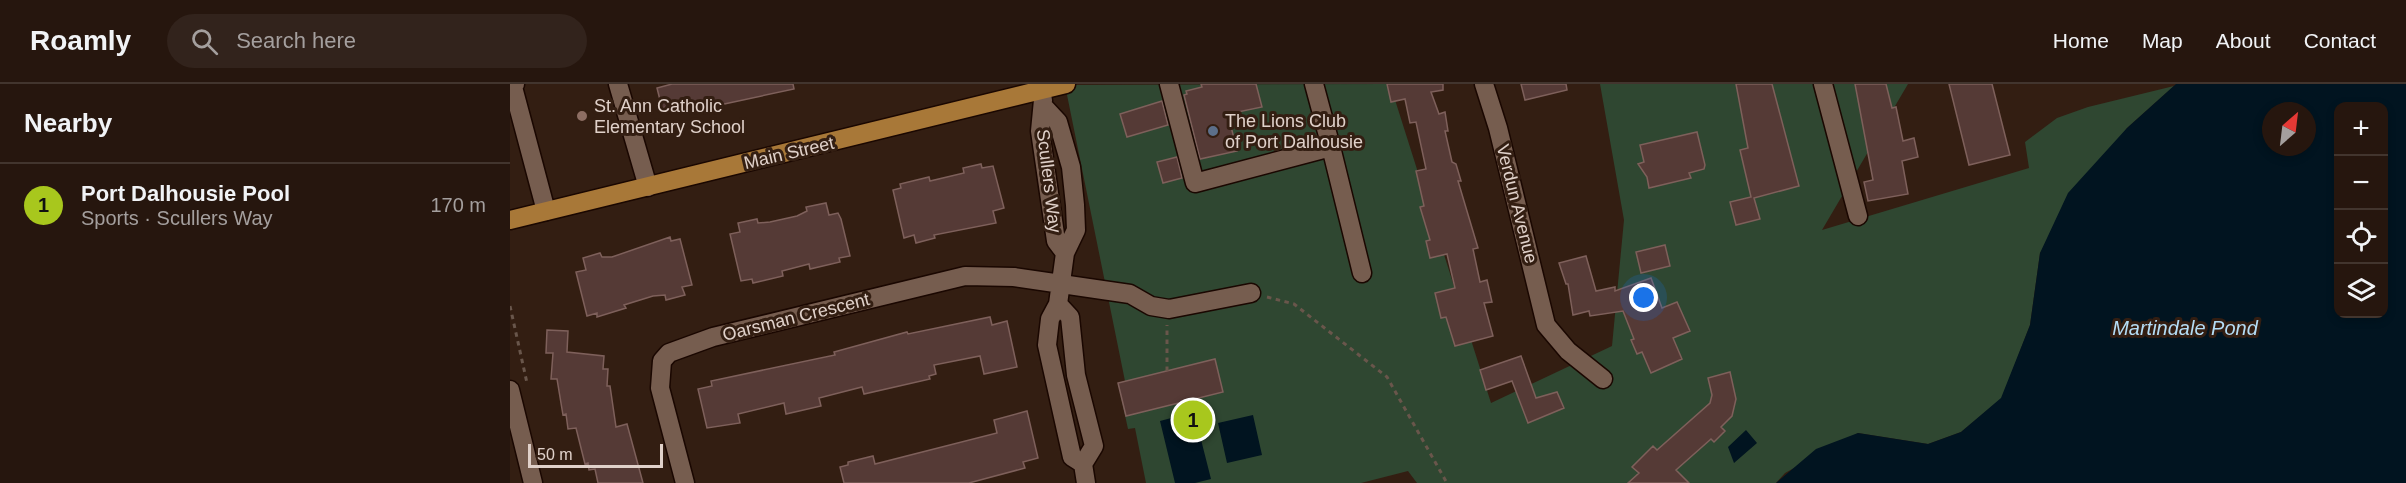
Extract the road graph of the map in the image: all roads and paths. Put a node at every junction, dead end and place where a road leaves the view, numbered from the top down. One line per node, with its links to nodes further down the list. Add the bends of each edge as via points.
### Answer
1 (515, 84): 11 (street)
2 (618, 84): 10 (street)
3 (1066, 84): 8 (main road, Main Street)
4 (1169, 84): 9 (street, via 1195,183)
5 (1314, 84): 9 (street)
6 (1484, 84): 20 (street, Verdun Avenue, via 1546,325 1568,351)
7 (1823, 84): 12 (street)
8 (1041, 94): 10 (main road, Main Street); 14 (street, Scullers Way, via 1040,131 1056,241); 14 (street, Scullers Way, via 1058,122 1071,167 1076,230)
9 (1331, 147): 15 (street)
10 (648, 187): 11 (main road, Main Street)
11 (546, 211): 13 (main road, Main Street)
12 (1858, 216)
13 (510, 220)
14 (1065, 253): 16 (street, Scullers Way)
15 (1362, 273)
16 (1059, 285): 18 (street, Oarsman Crescent, via 1130,294 1151,306); 23 (street, Oarsman Crescent, via 1014,277 965,276 713,337 669,353 662,361 660,388); 24 (street, Scullers Way, via 1047,345 1072,457 1083,464)
17 (1251, 293): 18 (street); 25 (path, via 1294,304 1387,377)
18 (1169, 309): 19 (path)
19 (1167, 371)
20 (1603, 380)
21 (510, 390): 22 (street)
22 (533, 483)
23 (685, 483)
24 (1086, 483)
25 (1447, 483)

